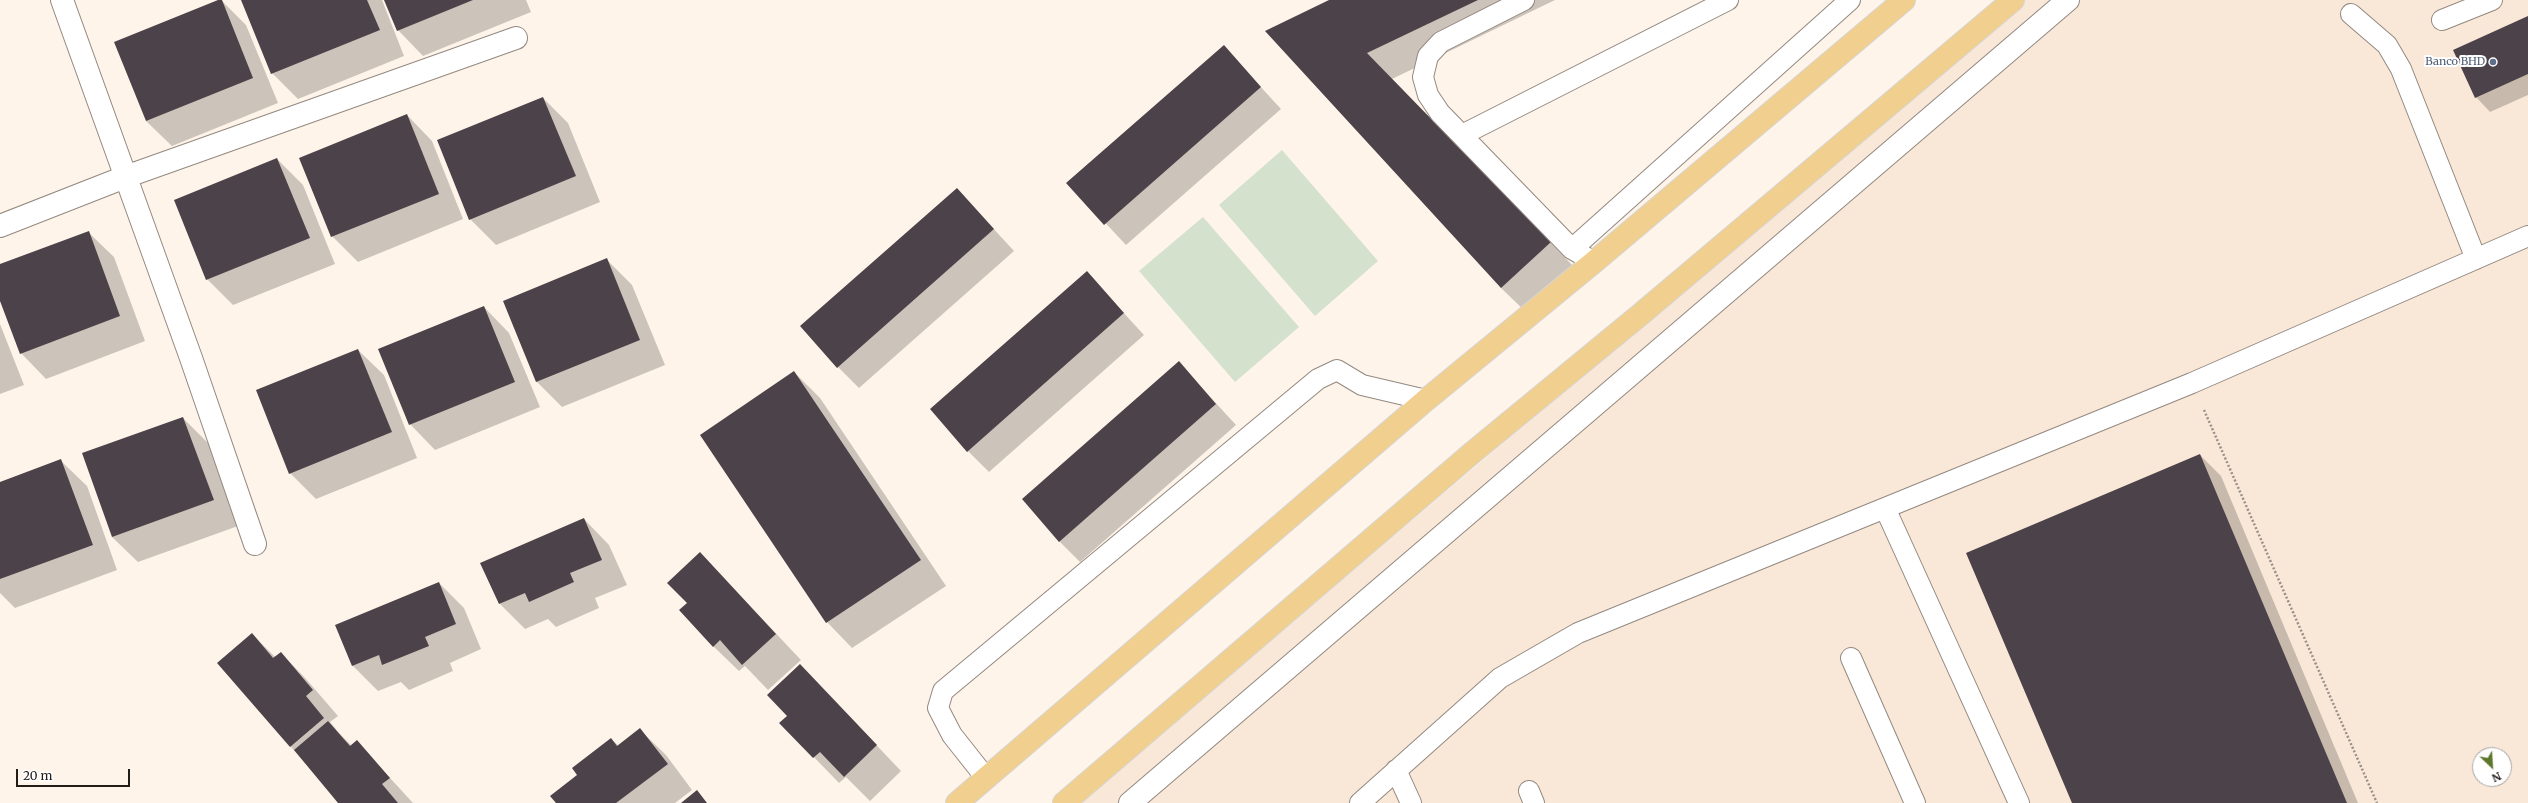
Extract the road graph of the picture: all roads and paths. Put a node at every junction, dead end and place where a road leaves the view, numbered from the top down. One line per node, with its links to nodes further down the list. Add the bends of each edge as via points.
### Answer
1 (62, 0): 13 (street)
2 (1524, 0): 12 (lane, via 1441,42 1428,56 1423,77 1428,95 1440,113)
3 (1728, 0): 12 (lane)
4 (1850, 0): 16 (lane)
5 (1904, 0): 18 (main road)
6 (2013, 0): 27 (main road, via 1472,452)
7 (2068, 0): 28 (street)
8 (2492, 0): 10 (lane)
9 (2351, 14): 17 (lane, via 2387,45 2401,69)
10 (2442, 20)
11 (516, 38): 13 (street)
12 (1462, 135): 16 (lane)
13 (125, 177): 14 (street); 22 (street)
14 (0, 226)
15 (2528, 236): 17 (lane)
16 (1572, 249): 18 (lane)
17 (2476, 259): 19 (lane)
18 (1594, 262): 20 (main road)
19 (2192, 383): 21 (lane); 33 (path)
20 (1426, 400): 25 (main road); 25 (lane, via 1362,385 1337,370 1318,379 943,692 938,708 952,735)
21 (1885, 508): 24 (lane, via 1578,633 1500,678); 32 (lane)
22 (255, 544)
23 (1851, 658): 31 (lane)
24 (1396, 770): 29 (lane); 30 (lane)
25 (986, 778): 26 (main road)
26 (958, 803)
27 (1064, 803)
28 (1130, 803)
29 (1360, 803)
30 (1411, 803)
31 (1915, 803)
32 (2019, 803)
33 (2377, 803)

